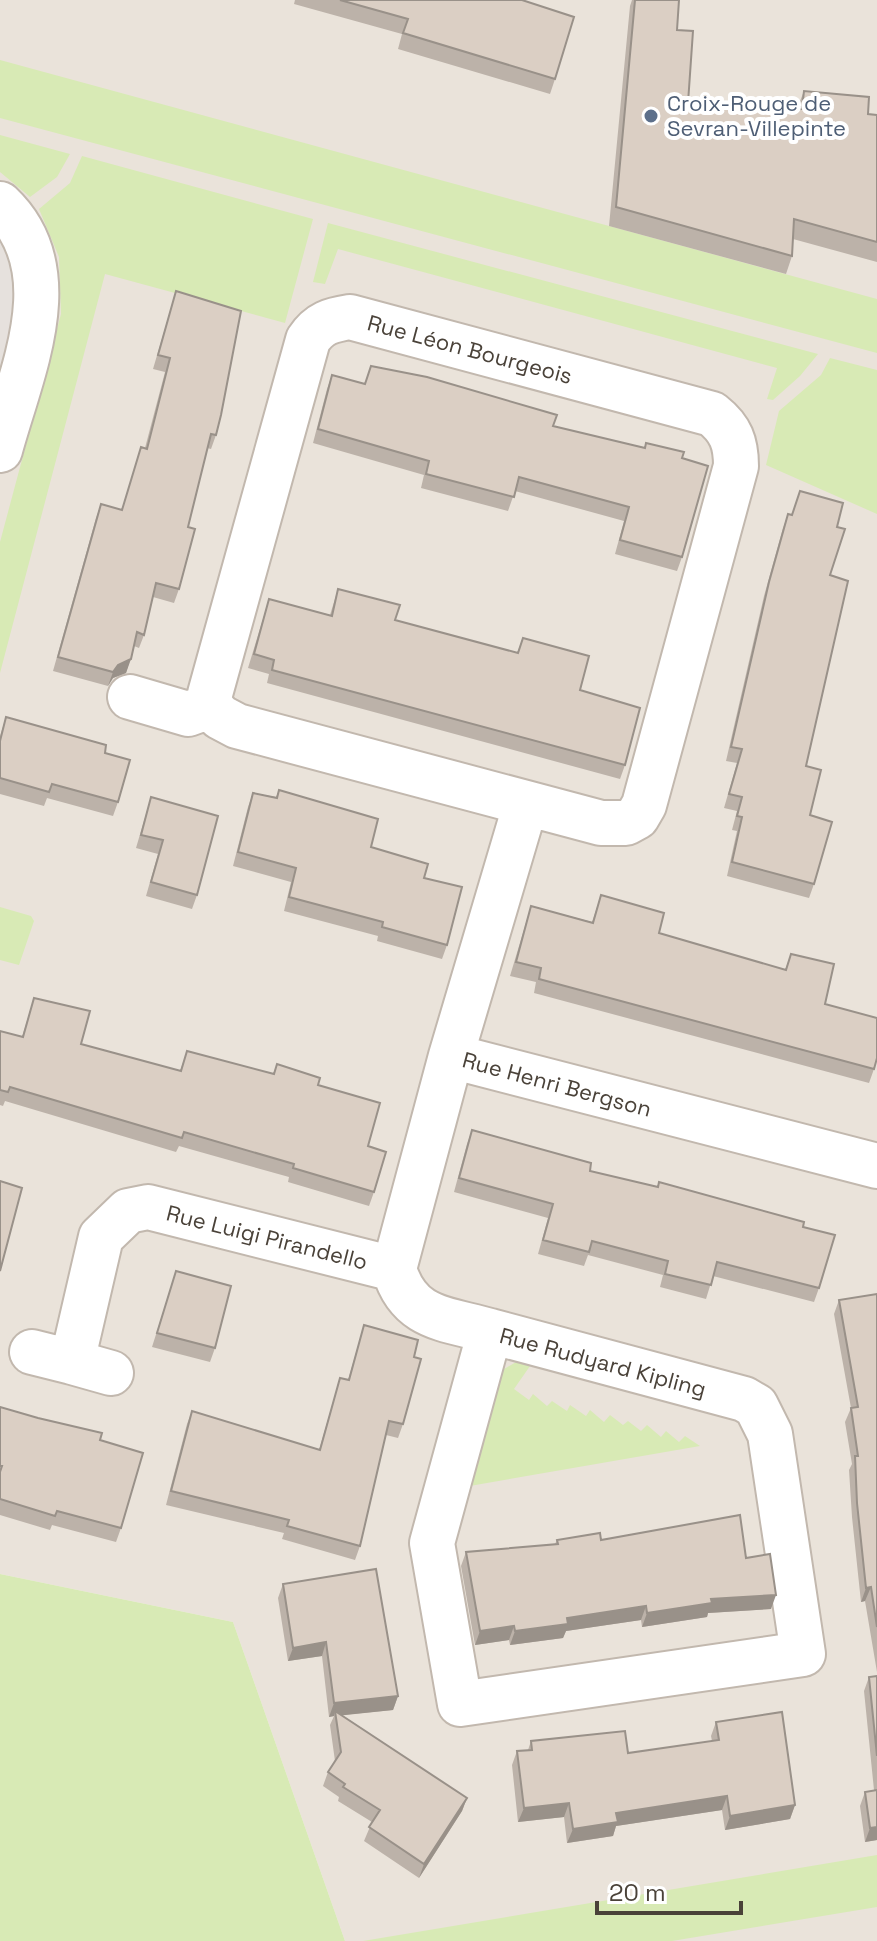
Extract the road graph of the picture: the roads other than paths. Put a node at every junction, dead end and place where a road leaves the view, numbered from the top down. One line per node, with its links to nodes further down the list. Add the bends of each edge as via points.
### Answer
1 (0, 204): 2 (street, via 15,218 37,264 36,317)
2 (0, 450)
3 (130, 697): 4 (street, via 188,714)
4 (210, 706): 5 (street, Rue Léon Bourgeois, via 237,726); 5 (street, Rue Léon Bourgeois, via 303,355 315,328 350,317 712,414 731,433 736,466 644,805 637,817 613,824)
5 (526, 803): 6 (street)
6 (451, 1056): 7 (street, Rue Henri Bergson); 8 (street, Rue Henri Bergson)
7 (876, 1167)
8 (394, 1269): 9 (street, Rue Luigi Pirandello, via 410,1303); 10 (street, Rue Luigi Pirandello, via 148,1207 128,1211 101,1237)
9 (490, 1331): 9 (street, Rue Rudyard Kipling, via 756,1406 770,1434 803,1654 460,1704 432,1543)
10 (71, 1362)

